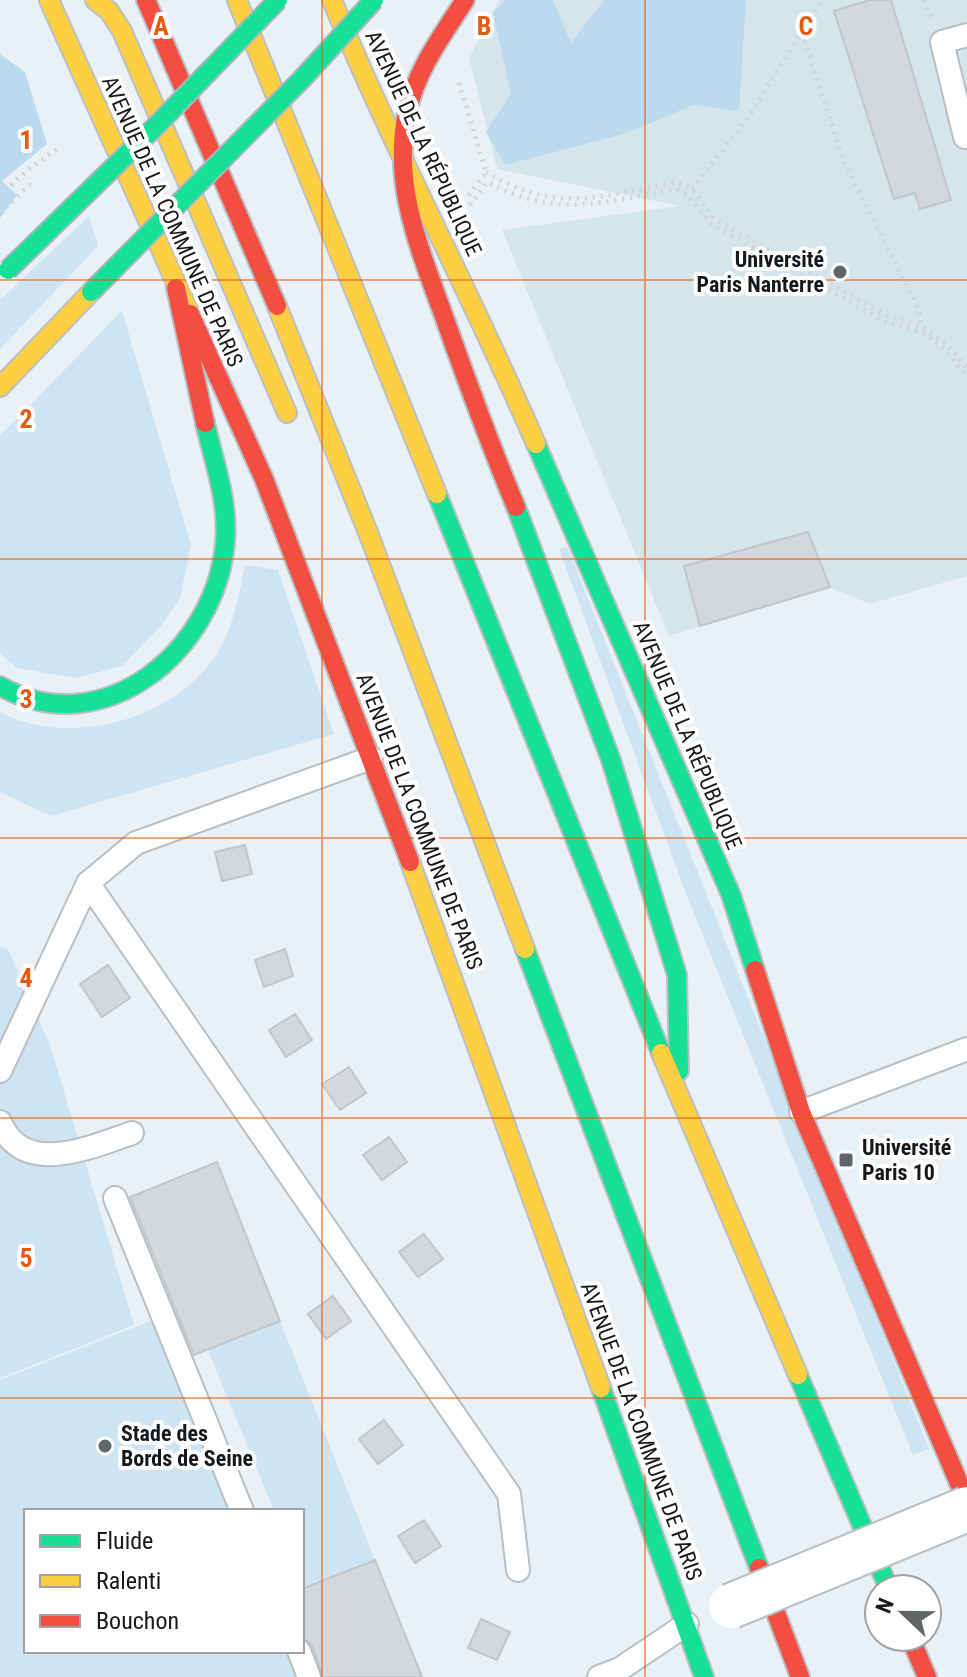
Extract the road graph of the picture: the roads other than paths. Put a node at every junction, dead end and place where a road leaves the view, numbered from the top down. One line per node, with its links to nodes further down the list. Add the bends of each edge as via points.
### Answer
1 (49, 0): 13 (main road, AVENUE DE LA COMMUNE DE PARIS)
2 (95, 0): 15 (main road, via 122,31)
3 (146, 0): 17 (main road)
4 (237, 0): 23 (main road)
5 (278, 0): 12 (main road, bridge)
6 (332, 0): 11 (main road, AVENUE DE LA RÉPUBLIQUE)
7 (374, 0): 14 (main road, bridge)
8 (465, 0): 11 (main road, via 425,61 407,113)
9 (967, 35): 10 (lane, via 942,42)
10 (965, 137)
11 (403, 158): 23 (main road, via 409,218 611,760 677,975); 24 (main road, AVENUE DE LA RÉPUBLIQUE, via 500,360 731,895)
12 (4, 273)
13 (176, 288): 18 (main road, via 225,516 216,585 203,616 185,646 163,668 108,701 38,700); 19 (main road, AVENUE DE LA COMMUNE DE PARIS, via 264,479)
14 (0, 387)
15 (294, 429)
16 (343, 521): 17 (main road)
17 (369, 535): 40 (main road)
18 (0, 686)
19 (371, 758): 20 (lane, via 136,843); 34 (main road, AVENUE DE LA COMMUNE DE PARIS)
20 (88, 883): 22 (lane); 31 (lane, via 509,1494)
21 (967, 1049): 24 (lane)
22 (0, 1071)
23 (680, 1096): 32 (main road)
24 (801, 1112): 28 (main road, AVENUE DE LA RÉPUBLIQUE)
25 (0, 1122): 26 (lane, via 5,1135 29,1152 67,1156)
26 (132, 1133)
27 (115, 1198): 29 (lane)
28 (967, 1502)
29 (241, 1509)
30 (967, 1509): 33 (street, bridge)
31 (518, 1570)
32 (882, 1573)
33 (731, 1606)
34 (687, 1624): 38 (lane); 39 (main road, AVENUE DE LA COMMUNE DE PARIS)
35 (300, 1653): 37 (lane)
36 (917, 1653): 41 (main road)
37 (309, 1677)
38 (599, 1677)
39 (704, 1677)
40 (800, 1677)
41 (927, 1677)

